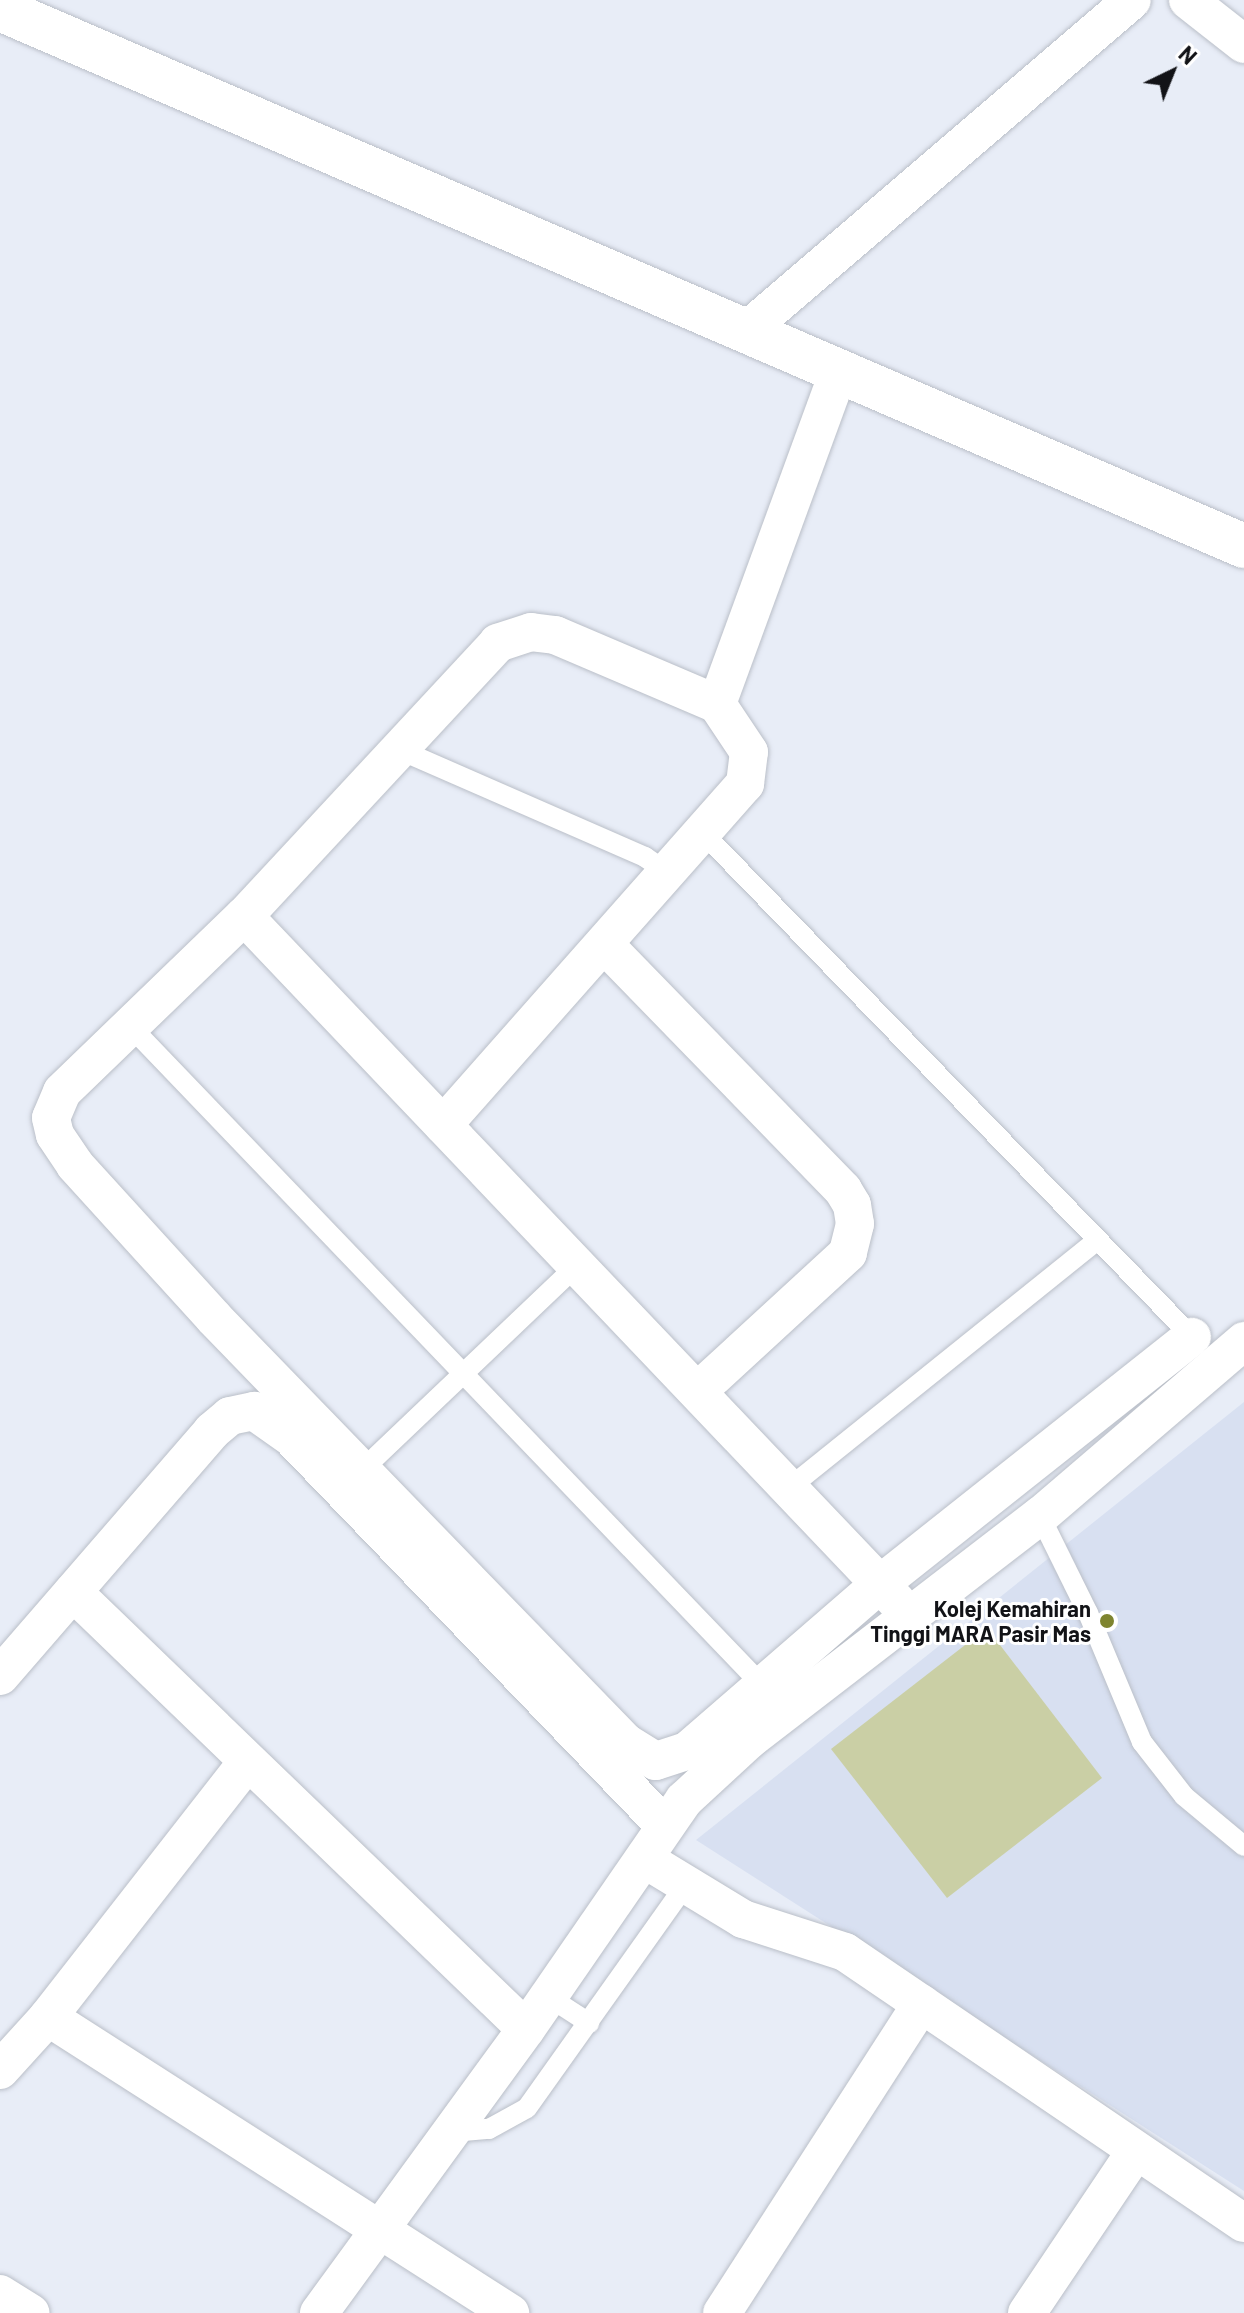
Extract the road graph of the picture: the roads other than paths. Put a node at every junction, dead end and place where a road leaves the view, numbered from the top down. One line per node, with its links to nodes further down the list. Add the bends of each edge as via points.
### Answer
1 (1132, 0): 5 (street)
2 (1188, 0): 4 (street)
3 (0, 9): 5 (highway)
4 (1244, 44)
5 (746, 331): 6 (highway)
6 (839, 371): 7 (highway); 8 (street)
7 (1244, 546)
8 (717, 704): 9 (street, via 555,635 531,632 498,643); 10 (street, via 749,752 750,768 741,791)
9 (398, 749): 11 (lane, via 645,857); 12 (street)
10 (704, 834): 11 (street); 16 (lane)
11 (668, 873): 13 (street)
12 (244, 916): 14 (street); 15 (street)
13 (604, 944): 15 (street); 20 (street, via 852,1205 854,1240 848,1253)
14 (130, 1026): 19 (lane); 21 (street, via 62,1092 52,1110 55,1135 214,1318)
15 (443, 1125): 17 (street)
16 (1097, 1240): 18 (lane); 22 (lane)
17 (577, 1265): 19 (lane); 20 (street)
18 (1218, 1347): 23 (street); 24 (street)
19 (464, 1373): 21 (lane); 28 (lane)
20 (698, 1391): 22 (street)
21 (361, 1471): 28 (street, via 641,1755 666,1762 676,1758)
22 (789, 1488): 24 (street)
23 (1040, 1516): 26 (street); 31 (lane, via 1142,1742 1184,1796)
24 (880, 1584): 26 (street); 28 (street)
25 (73, 1592): 27 (street); 29 (street); 30 (street, via 212,1431 238,1412 261,1414 291,1437)
26 (910, 1615): 30 (street, via 720,1764)
27 (0, 1676)
28 (763, 1686)
29 (247, 1762): 36 (street); 38 (street)
30 (664, 1825): 32 (street)
31 (1244, 1846)
32 (646, 1860): 33 (street); 34 (street)
33 (685, 1886): 35 (street, via 743,1919 845,1952); 37 (lane)
34 (549, 1997): 37 (lane); 38 (street)
35 (921, 2004): 41 (street); 48 (street)
36 (48, 2017): 39 (street); 43 (street)
37 (589, 2023): 40 (lane, via 520,2115 489,2129)
38 (526, 2029): 40 (street)
39 (0, 2070)
40 (452, 2132): 43 (street)
41 (1136, 2151): 42 (street); 49 (street)
42 (1244, 2223)
43 (380, 2230): 46 (street); 47 (street)
44 (0, 2294): 45 (street)
45 (30, 2313)
46 (319, 2313)
47 (510, 2313)
48 (722, 2313)
49 (1027, 2313)

